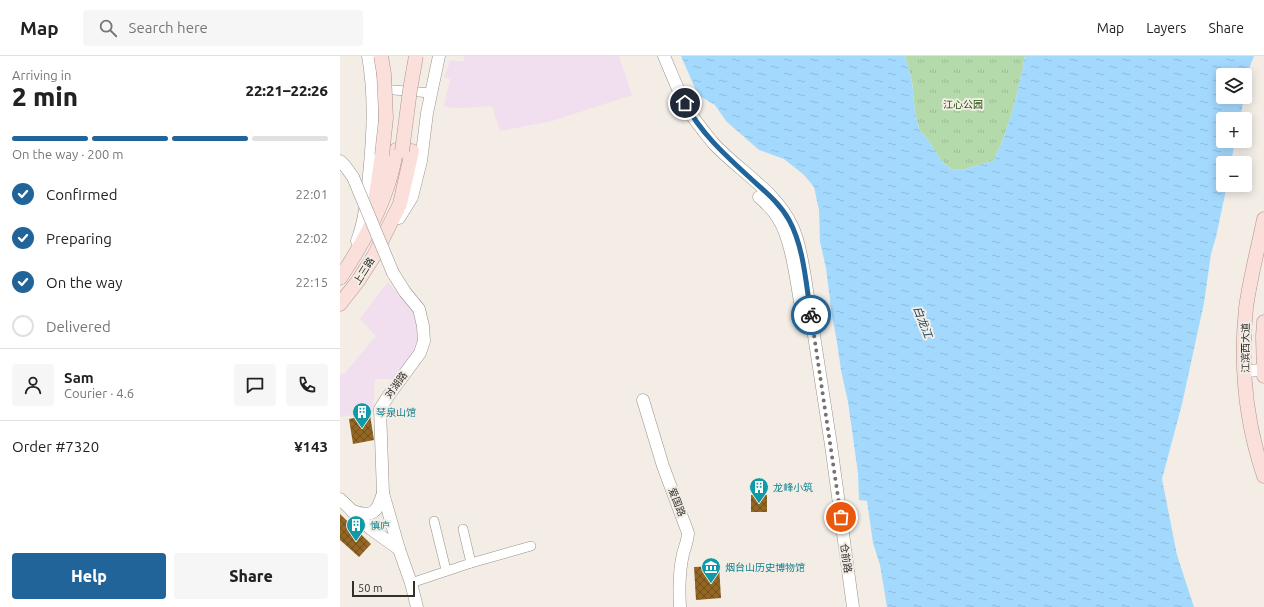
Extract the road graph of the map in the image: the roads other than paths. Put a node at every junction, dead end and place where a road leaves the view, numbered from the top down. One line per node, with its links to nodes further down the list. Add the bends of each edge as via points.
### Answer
1 (368, 56): 9 (street)
2 (381, 56): 13 (main road, bridge, via 386,118)
3 (409, 56): 11 (main road)
4 (416, 56): 11 (main road, bridge)
5 (423, 56): 11 (main road)
6 (439, 56): 10 (street)
7 (656, 56): 35 (street, 仓前路, via 692,130 712,154 766,203 779,219 785,233 795,270 825,446)
8 (664, 56): 36 (street, 仓前路, via 685,103 697,122 731,161 772,197 789,219 800,247)
9 (372, 88): 10 (street); 16 (street, via 372,142 367,197 362,227)
10 (431, 93): 15 (street, via 421,161 412,197)
11 (404, 151): 13 (main road, via 394,168 385,196); 15 (main road, 上三路, via 400,204)
12 (340, 161): 23 (street, 对湖路, bridge, via 353,177 393,273 419,309 423,326 424,341 420,353 380,409)
13 (373, 219): 16 (main road)
14 (1264, 219): 19 (main road, 江滨西大道, via 1246,308)
15 (374, 256): 17 (main road, 上三路)
16 (344, 273)
17 (340, 304)
18 (1264, 322): 20 (main road, 江滨西大道)
19 (1244, 371): 20 (street); 22 (main road, 江滨西大道, via 1249,416)
20 (1264, 372)
21 (643, 400): 34 (street, 爱国路, via 663,466 688,533 680,579)
22 (1264, 476)
23 (383, 493): 25 (street, via 378,507 372,513); 29 (street, 对湖路)
24 (340, 499): 25 (street)
25 (352, 511): 29 (street)
26 (434, 521): 31 (street)
27 (463, 529): 30 (street)
28 (531, 546): 30 (street)
29 (398, 549): 32 (street, 对湖路)
30 (470, 563): 31 (street)
31 (446, 570): 32 (street)
32 (411, 583): 33 (street, 对湖路)
33 (417, 607)
34 (680, 607)
35 (847, 607)
36 (853, 607)

